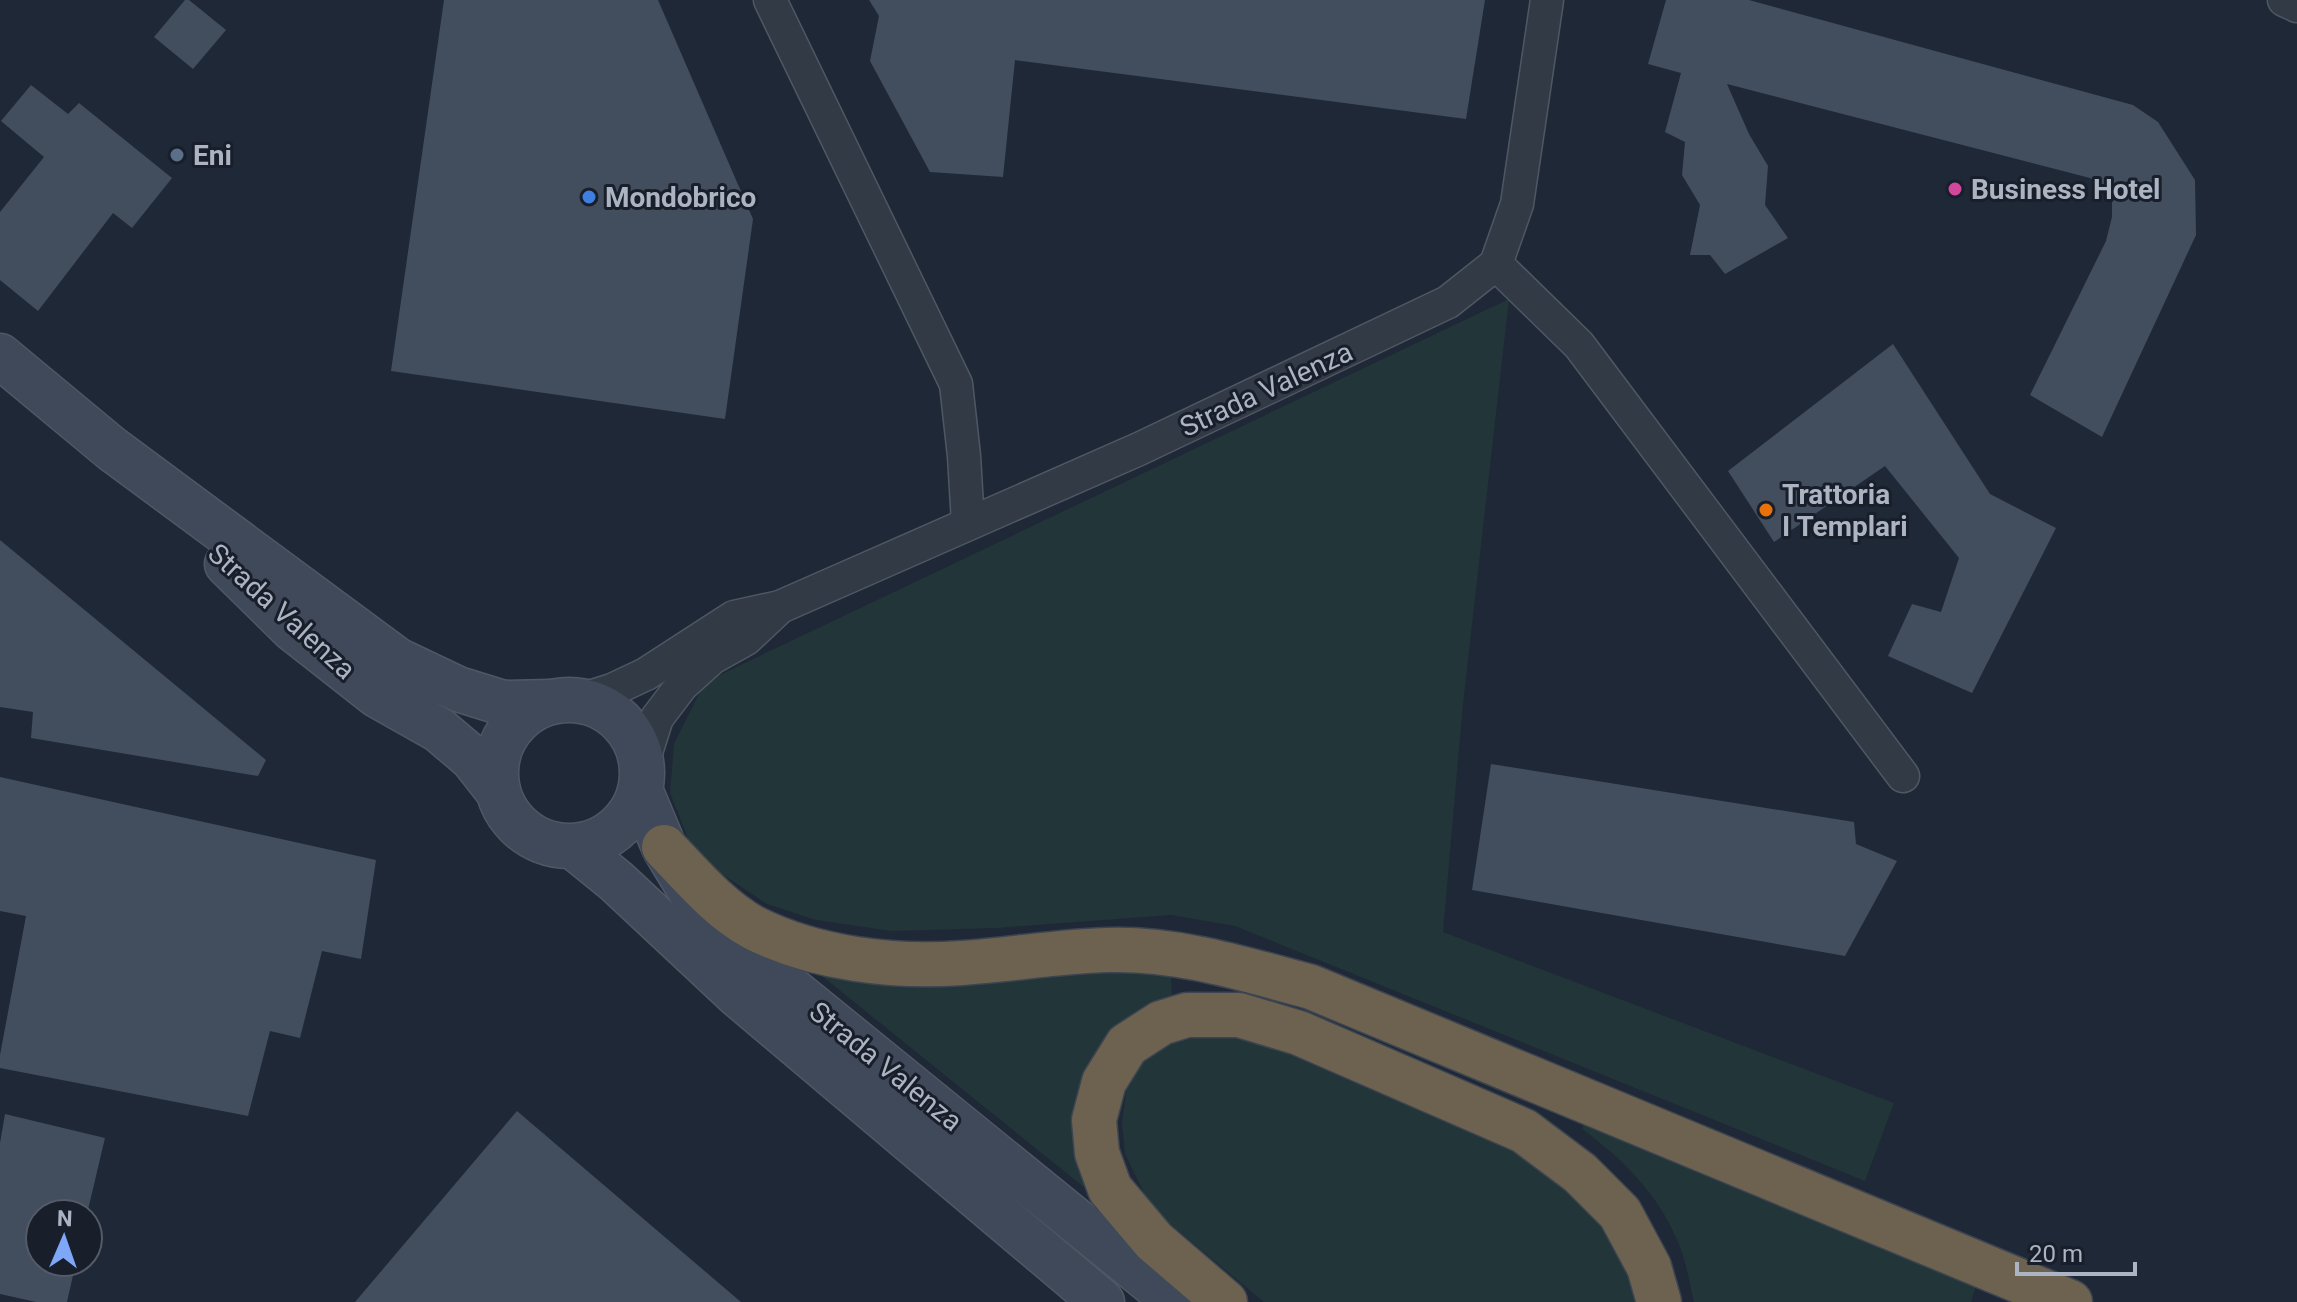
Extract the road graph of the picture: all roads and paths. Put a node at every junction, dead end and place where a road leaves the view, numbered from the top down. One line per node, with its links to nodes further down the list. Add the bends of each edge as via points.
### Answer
1 (770, 0): 8 (street, via 956,384)
2 (1547, 0): 5 (street, via 1517,204)
3 (2284, 0): 4 (street)
4 (2297, 6)
5 (1496, 264): 8 (street, Strada Valenza, via 1448,302 1139,449); 11 (street, via 1579,345)
6 (0, 356): 7 (main road, Strada Valenza)
7 (112, 449): 10 (main road, Strada Valenza, via 397,660 503,703); 13 (main road, Strada Valenza, via 293,629 377,695 439,730 472,758)
8 (968, 523): 9 (street, Strada Valenza)
9 (780, 607): 10 (street, Strada Valenza, via 734,617 646,674 612,690); 12 (street, Strada Valenza, via 682,685 657,718)
10 (564, 701): 12 (main road, Strada Valenza, via 609,711 631,733); 13 (main road, Strada Valenza, via 524,715 505,736 496,763)
11 (1903, 776)
12 (642, 777): 14 (main road, Strada Valenza, via 627,819 604,839); 15 (main road, Strada Valenza)
13 (498, 791): 14 (main road, Strada Valenza, via 508,814 526,833 549,844)
14 (574, 847): 16 (main road, Strada Valenza, via 738,995)
15 (664, 847): 17 (main road, Strada Valenza, via 699,905 745,952); 20 (highway, via 709,894 753,927 812,950 874,962 958,964 1109,950 1184,955 1311,987)
16 (1102, 1302)
17 (1176, 1302)
18 (1225, 1302): 19 (highway, via 1154,1241 1110,1189 1097,1153 1094,1120 1104,1082 1127,1045 1161,1023 1187,1015 1239,1015 1299,1033 1524,1131 1580,1173 1620,1213 1649,1267)
19 (1659, 1302)
20 (2070, 1302)

